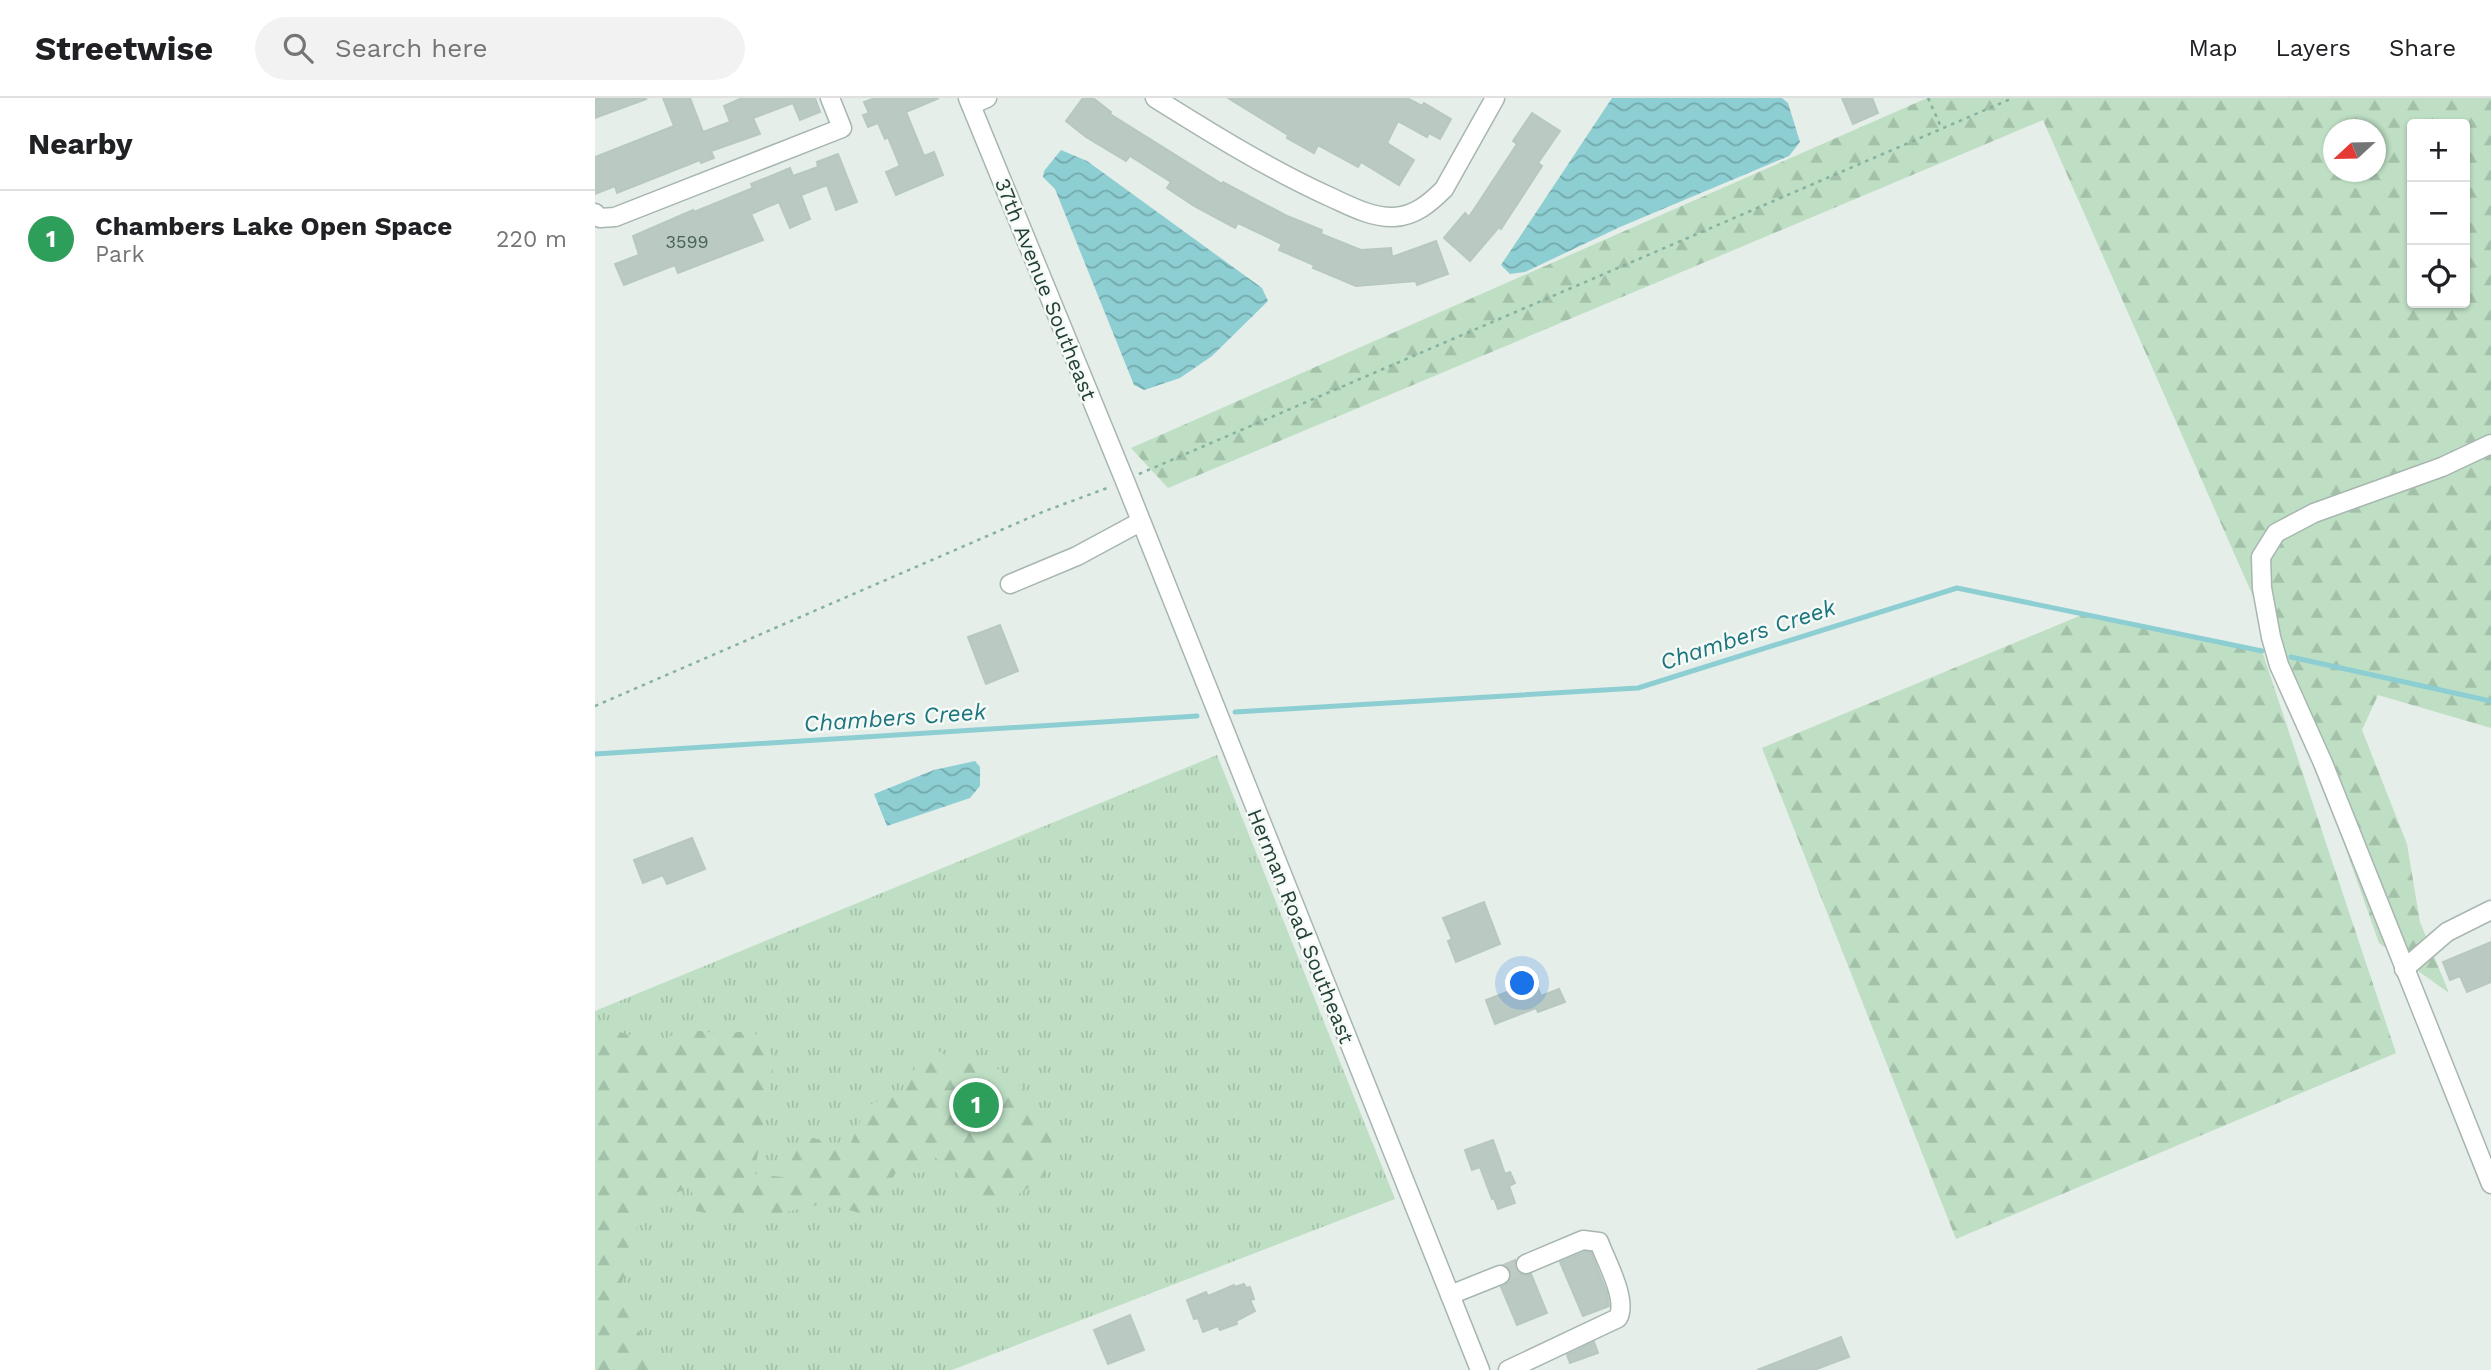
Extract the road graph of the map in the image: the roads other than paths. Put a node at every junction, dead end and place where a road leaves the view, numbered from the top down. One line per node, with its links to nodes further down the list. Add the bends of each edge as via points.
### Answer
1 (830, 98): 5 (street, via 842,128 615,218)
2 (1155, 98): 3 (street, via 1298,181 1372,214 1395,217 1418,211 1444,188)
3 (1495, 98)
4 (975, 100): 7 (street, 37th Avenue Southeast)
5 (598, 216)
6 (2491, 444): 11 (street, via 2442,467 2314,513 2276,533 2262,557 2262,588 2279,665 2323,763)
7 (1124, 481): 8 (street, Herman Road Southeast)
8 (1140, 522): 9 (street, via 1077,556); 15 (street, Herman Road Southeast)
9 (1010, 584)
10 (2491, 910): 11 (street, via 2447,932)
11 (2406, 975): 12 (street)
12 (2491, 1184)
13 (1526, 1264): 17 (street, via 1583,1240 1599,1242 1622,1311 1618,1318)
14 (1500, 1275): 15 (street)
15 (1450, 1295): 16 (street, Herman Road Southeast)
16 (1480, 1370)
17 (1508, 1370)

